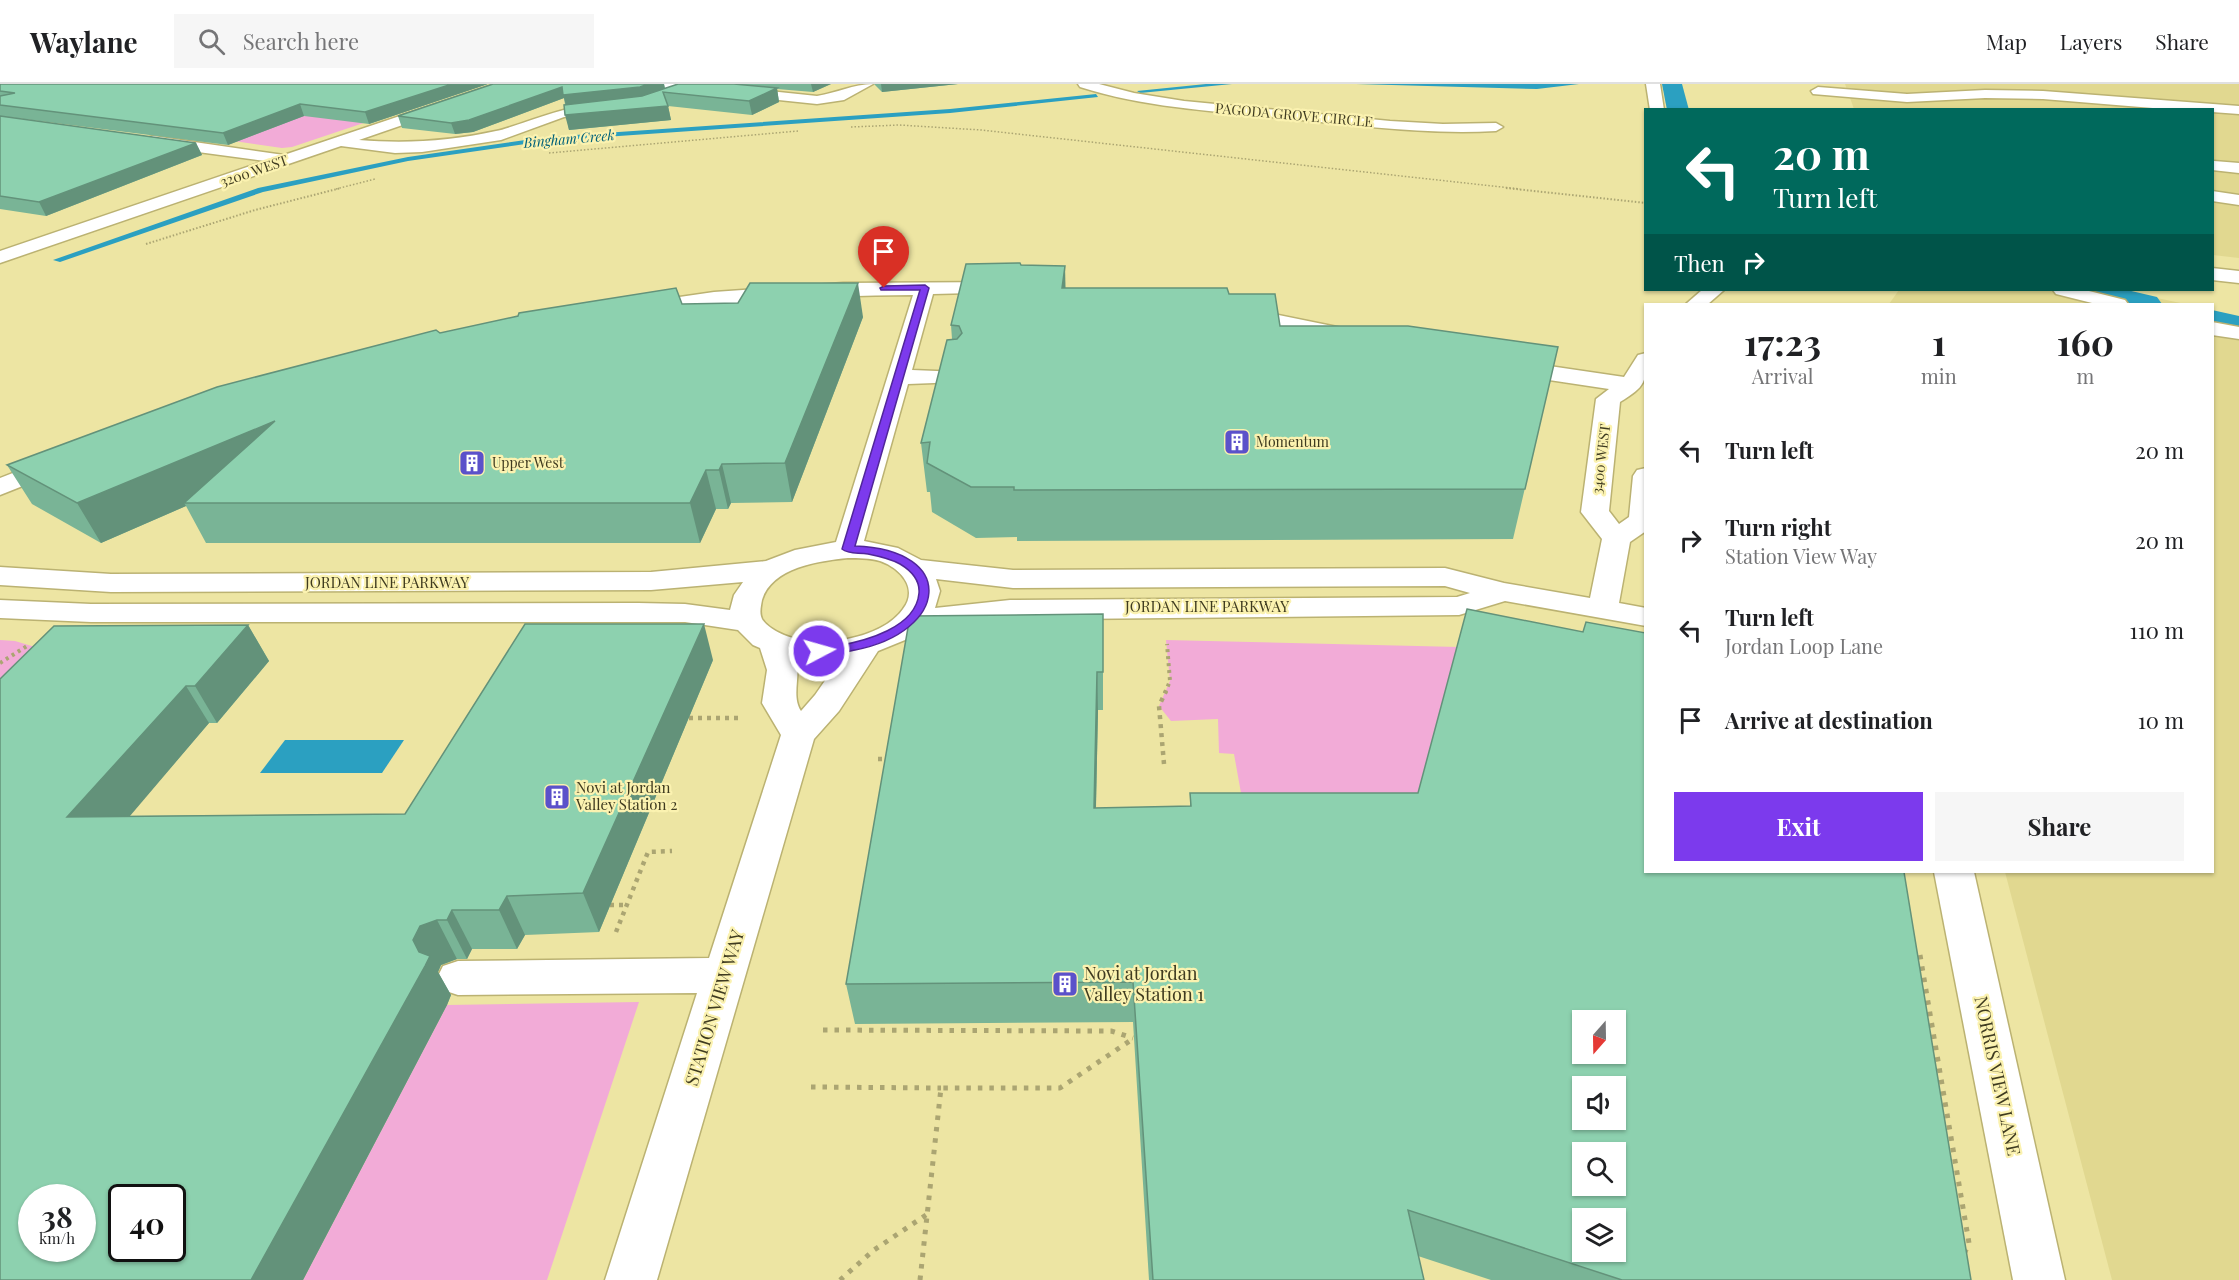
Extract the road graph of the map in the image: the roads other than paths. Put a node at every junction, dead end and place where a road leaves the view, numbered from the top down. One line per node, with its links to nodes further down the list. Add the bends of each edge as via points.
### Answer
1 (508, 84): 22 (street, 3200 WEST)
2 (866, 84): 7 (street, via 829,99)
3 (1112, 84): 8 (street)
4 (1653, 84): 14 (street)
5 (2073, 84): 11 (street)
6 (2121, 84): 13 (street)
7 (698, 86): 9 (street)
8 (1090, 86): 20 (street, PAGODA GROVE CIRCLE, via 1136,98 1183,104 1438,129)
9 (664, 91)
10 (1819, 94): 11 (street, via 1935,105 2026,98)
11 (2094, 104): 13 (street)
12 (618, 107): 22 (street, via 562,113 501,135 422,147)
13 (2146, 107): 15 (street)
14 (1657, 108)
15 (2177, 108)
16 (2214, 109): 17 (street)
17 (2239, 110)
18 (2214, 116): 19 (street)
19 (2239, 120)
20 (1496, 127)
21 (136, 139): 23 (street)
22 (339, 142): 23 (street, 3200 WEST)
23 (288, 159): 28 (street, 3200 WEST)
24 (2214, 165): 25 (street)
25 (2239, 168)
26 (2214, 196): 27 (street)
27 (2239, 200)
28 (0, 257)
29 (2214, 274): 30 (street)
30 (2239, 277)
31 (925, 288): 32 (street); 38 (street, via 779,292); 45 (street)
32 (1031, 290)
33 (1713, 291): 35 (street)
34 (2067, 291): 36 (street)
35 (1697, 303)
36 (2114, 303)
37 (1213, 308): 41 (street)
38 (615, 312)
39 (2214, 328): 40 (street)
40 (2239, 333)
41 (1375, 341)
42 (1483, 363): 46 (street)
43 (1644, 368): 46 (street, 3400 WEST)
44 (953, 376): 45 (street)
45 (899, 377): 51 (street)
46 (1638, 394): 50 (street, 3400 WEST, via 1608,399 1595,512)
47 (79, 455): 48 (street)
48 (0, 487)
49 (1644, 505): 50 (street, via 1643,520)
50 (1616, 539): 57 (street)
51 (848, 549): 52 (street, via 886,554); 53 (street, via 808,554)
52 (914, 568): 55 (street, JORDAN LINE PARKWAY, via 1013,579 1446,577); 59 (street, via 923,580 925,593 921,607)
53 (774, 569): 54 (street, JORDAN LINE PARKWAY, via 639,581 111,584); 60 (street, via 754,585 745,604)
54 (0, 576)
55 (1503, 592): 57 (street, JORDAN LINE PARKWAY); 59 (street, JORDAN LINE PARKWAY, via 1459,606 1010,609)
56 (0, 609): 60 (street, JORDAN LINE PARKWAY, via 91,613 649,612)
57 (1603, 609): 58 (street, JORDAN LINE PARKWAY)
58 (1644, 617)
59 (910, 621): 62 (street)
60 (747, 622): 61 (street)
61 (775, 644): 62 (street, via 803,651); 63 (street, via 783,670 779,703)
62 (866, 644): 63 (street, STATION VIEW WAY, via 827,703)
63 (798, 735): 65 (street, STATION VIEW WAY)
64 (1954, 873): 68 (street, NORRIS VIEW LANE)
65 (725, 975): 66 (street); 67 (street, STATION VIEW WAY)
66 (458, 978)
67 (631, 1280)
68 (2039, 1280)

